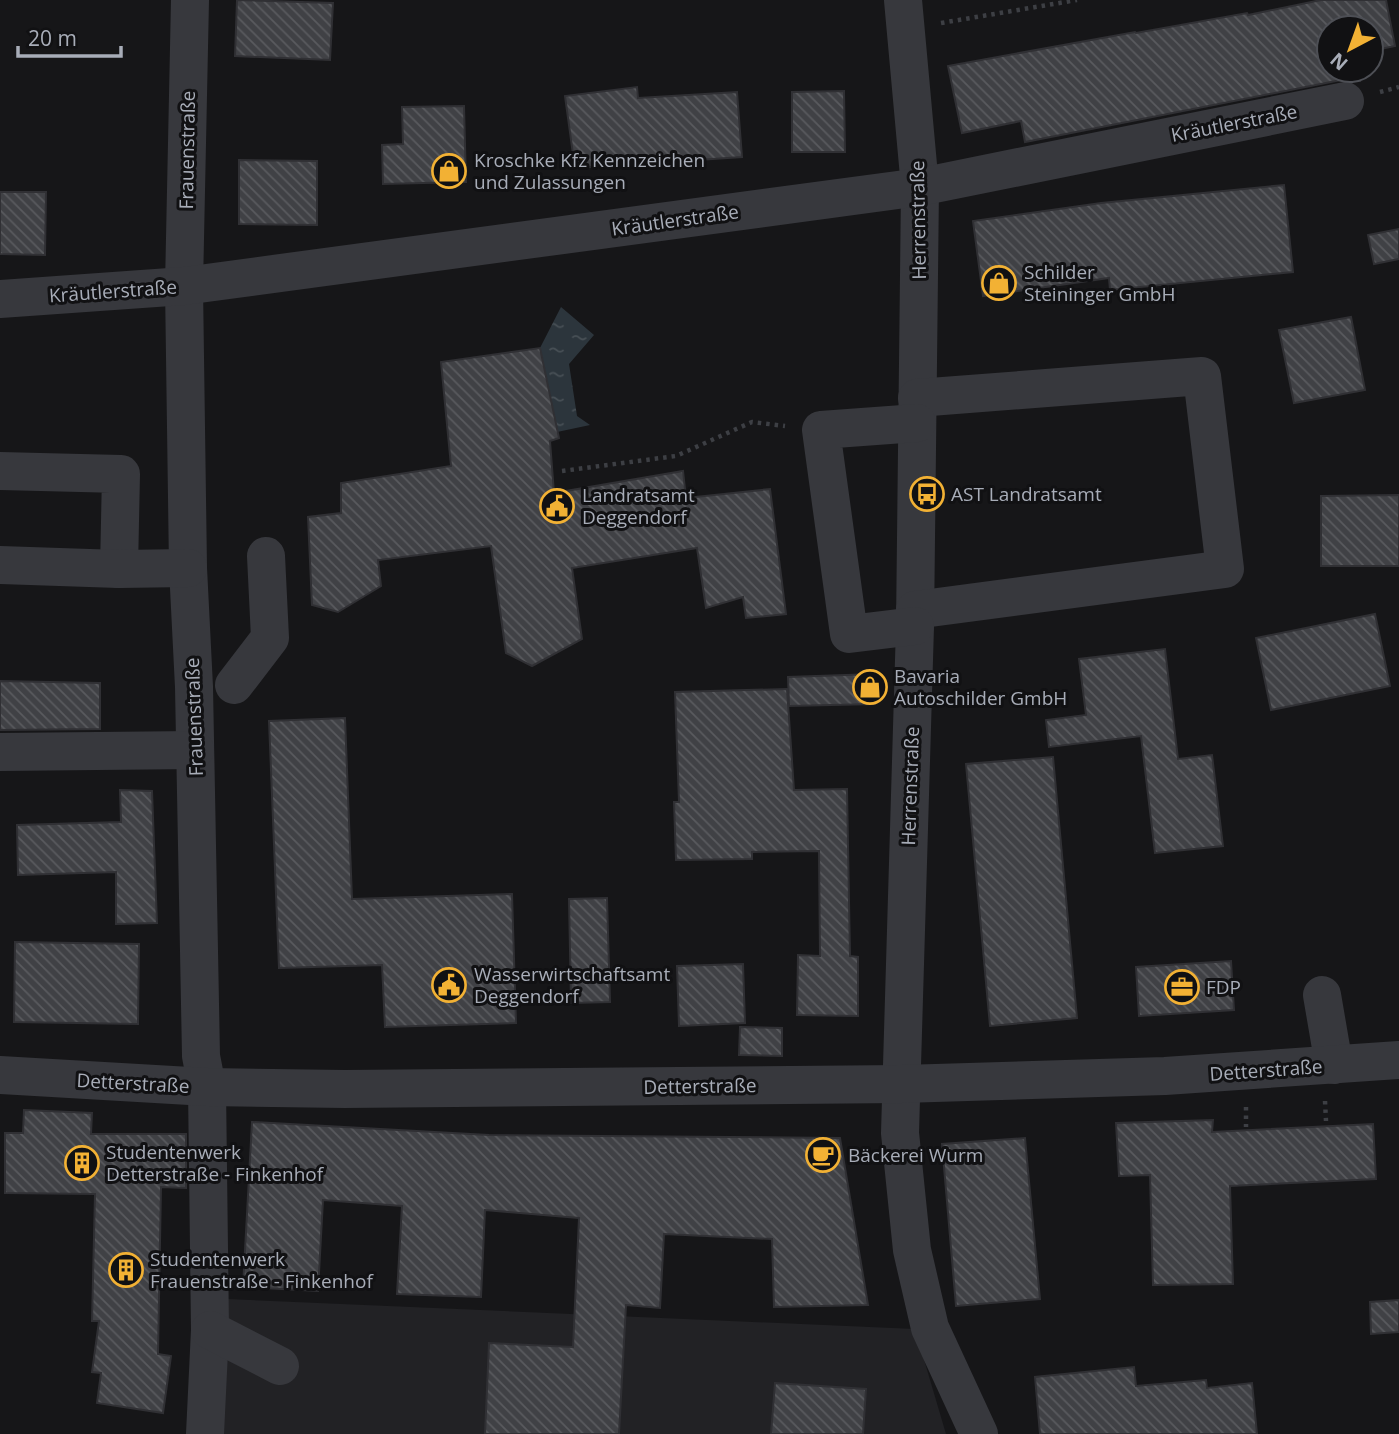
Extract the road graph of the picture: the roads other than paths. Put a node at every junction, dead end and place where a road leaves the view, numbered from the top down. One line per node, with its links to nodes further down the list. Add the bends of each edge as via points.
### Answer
1 (190, 0): 5 (street, Frauenstraße)
2 (905, 15): 4 (street, Herrenstraße)
3 (1345, 101): 4 (street, Kräutlerstraße)
4 (920, 187): 5 (street, Kräutlerstraße); 7 (street, Herrenstraße)
5 (184, 286): 6 (street, Kräutlerstraße); 11 (street, Frauenstraße)
6 (0, 299)
7 (917, 411): 13 (street, Herrenstraße); 13 (street, via 821,430 849,635); 13 (street, via 1202,376 1225,569)
8 (0, 471): 12 (street, via 121,474)
9 (266, 556): 14 (street, via 271,638)
10 (0, 565): 12 (street)
11 (188, 568): 12 (street); 15 (street, Frauenstraße)
12 (119, 569)
13 (915, 618): 21 (street, Herrenstraße)
14 (234, 684)
15 (195, 750): 16 (street); 22 (street, Frauenstraße, via 201,1056)
16 (0, 752)
17 (1322, 995): 20 (street)
18 (1399, 1060): 20 (street, Detterstraße)
19 (0, 1075): 22 (street, Detterstraße)
20 (1329, 1079): 21 (street, Detterstraße, via 1165,1076)
21 (902, 1084): 22 (street, Detterstraße); 26 (street, Herrenstraße, via 900,1133 912,1250 930,1328)
22 (207, 1087): 23 (street, Frauenstraße)
23 (210, 1330): 24 (street); 25 (street, Frauenstraße)
24 (280, 1366)
25 (205, 1434)
26 (979, 1434)

